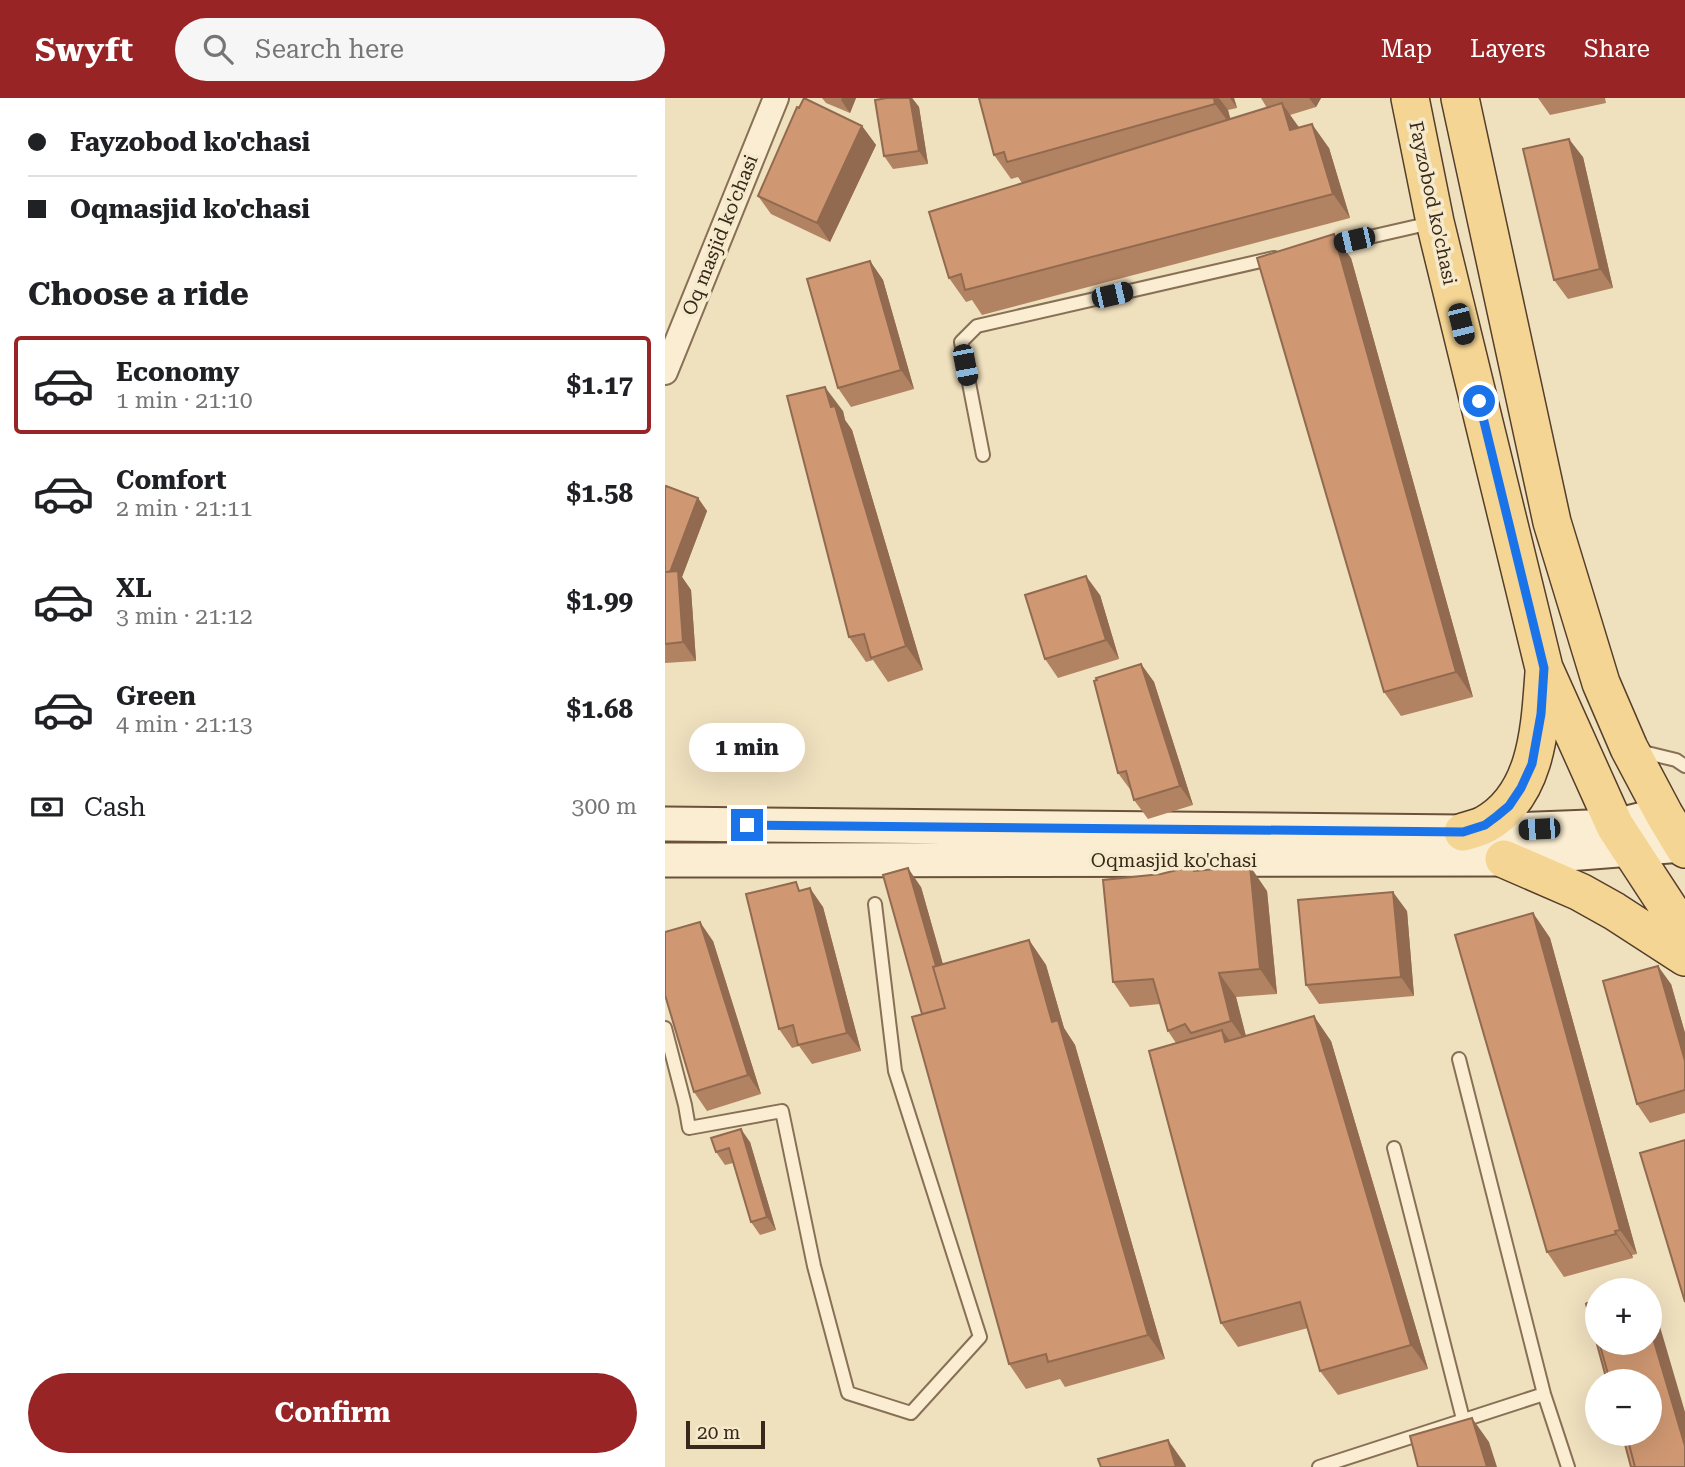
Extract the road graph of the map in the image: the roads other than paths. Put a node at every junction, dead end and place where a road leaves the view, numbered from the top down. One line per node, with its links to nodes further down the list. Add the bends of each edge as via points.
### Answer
1 (776, 98): 7 (street, Oq masjid ko'chasi)
2 (1410, 98): 4 (main road, Fayzobod ko'chasi)
3 (1460, 98): 10 (main road, via 1552,522 1601,683)
4 (1435, 222): 5 (lane); 9 (main road, Fayzobod ko'chasi)
5 (1314, 249)
6 (1287, 256): 8 (lane, via 977,326 961,342)
7 (665, 372)
8 (982, 456)
9 (1544, 668): 14 (main road, via 1532,764 1521,788 1509,806 1485,825); 15 (main road, Fayzobod ko'chasi)
10 (1629, 748): 11 (lane); 12 (main road)
11 (1682, 761)
12 (1664, 814): 15 (main road, Oqmasjid ko'chasi); 16 (main road)
13 (665, 824): 14 (main road, Oqmasjid ko'chasi)
14 (1463, 832): 15 (main road, Oqmasjid ko'chasi)
15 (1622, 838): 16 (main road, Oqmasjid ko'chasi); 17 (main road, Oqmasjid ko'chasi); 20 (main road, Fayzobod ko'chasi)
16 (1684, 847)
17 (1504, 859): 18 (main road, Oqmasjid ko'chasi); 21 (main road, via 1592,899)
18 (665, 860)
19 (875, 904): 22 (lane, via 895,1070 980,1337 911,1413 848,1393 814,1266 782,1111 689,1128)
20 (1685, 933)
21 (1685, 957)
22 (665, 1028)
23 (1459, 1059): 25 (lane)
24 (1394, 1148): 26 (lane)
25 (1544, 1394): 26 (lane); 28 (lane)
26 (1463, 1419): 27 (lane)
27 (1319, 1467)
28 (1568, 1467)

